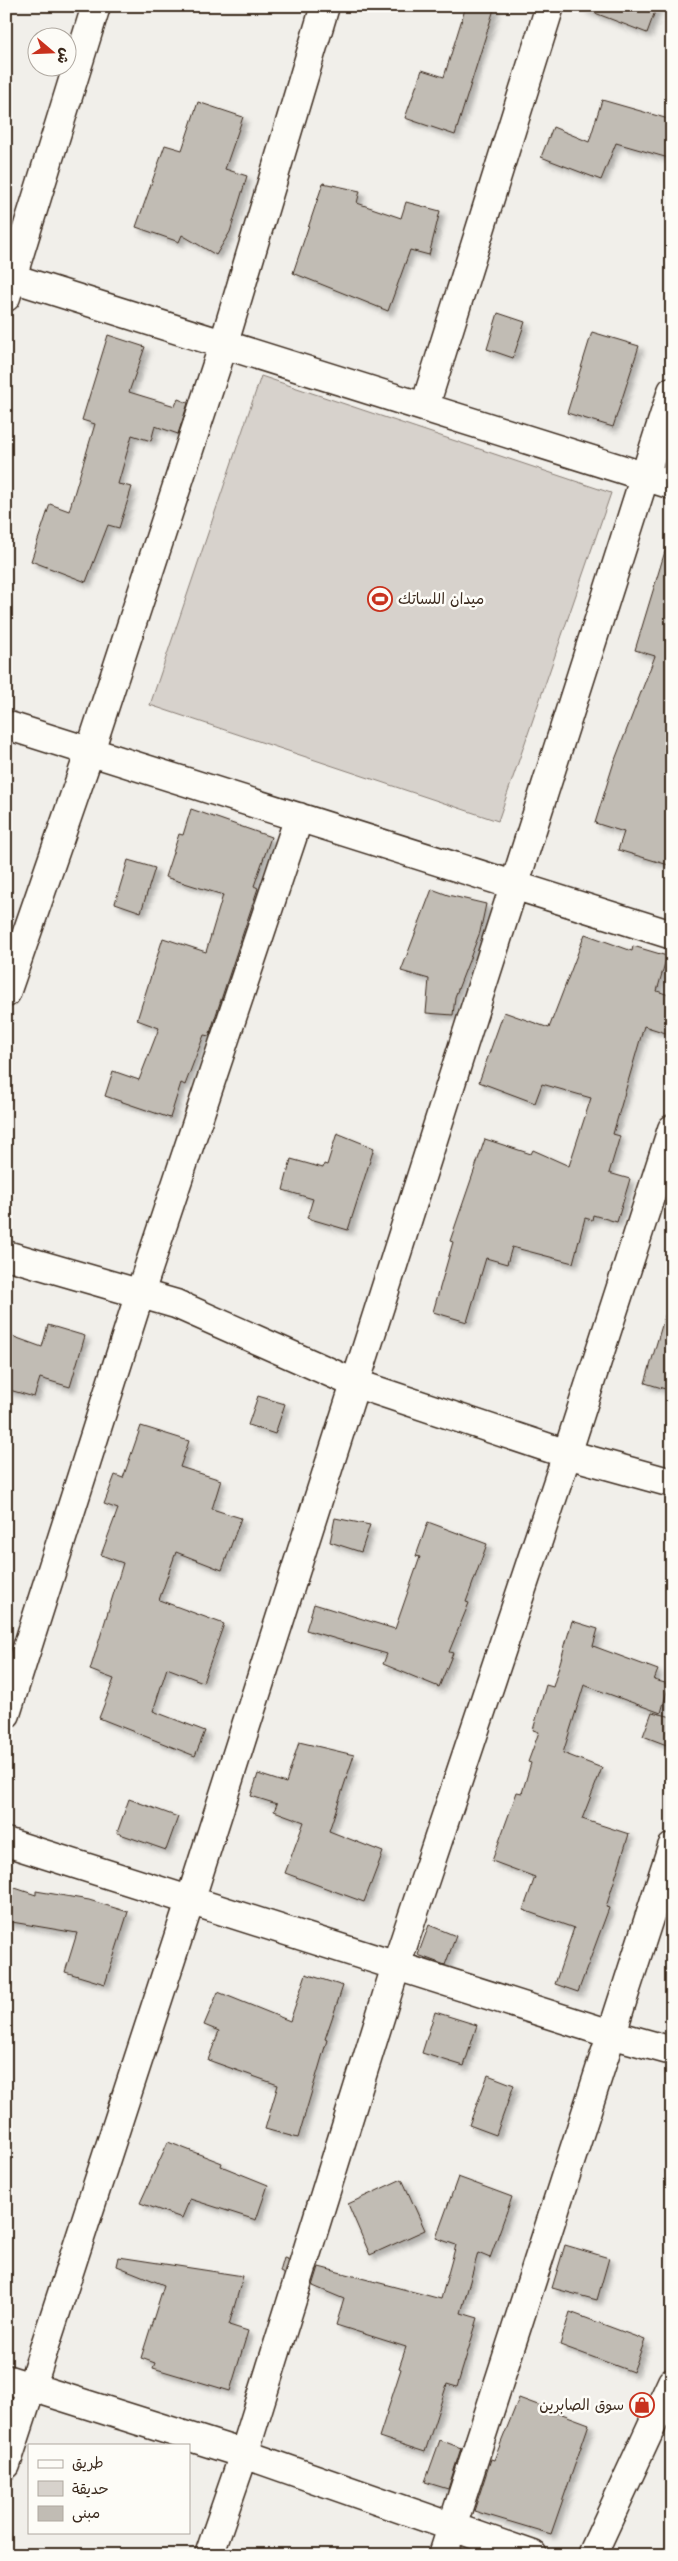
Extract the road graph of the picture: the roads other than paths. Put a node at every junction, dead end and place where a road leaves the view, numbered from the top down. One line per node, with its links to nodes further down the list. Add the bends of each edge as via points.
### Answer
1 (96, 6): 4 (street)
2 (325, 6): 5 (street)
3 (550, 6): 7 (street)
4 (8, 284): 5 (street)
5 (224, 343): 7 (street); 11 (street)
6 (672, 390): 8 (street)
7 (425, 406): 8 (street)
8 (645, 476): 9 (street); 13 (street)
9 (672, 485)
10 (6, 725): 11 (street)
11 (90, 751): 12 (street); 15 (street)
12 (299, 817): 13 (street); 18 (street)
13 (515, 884): 14 (street); 19 (street)
14 (672, 935)
15 (6, 993)
16 (672, 1129): 20 (street)
17 (6, 1255): 18 (street)
18 (140, 1293): 19 (street, via 203,1315); 22 (street)
19 (354, 1383): 20 (street); 25 (street)
20 (567, 1454): 21 (street); 26 (street)
21 (672, 1483)
22 (6, 1714)
23 (6, 1842): 25 (street)
24 (672, 1847): 27 (street)
25 (190, 1901): 26 (street); 30 (street)
26 (396, 1966): 27 (street); 31 (street)
27 (611, 2034): 28 (street); 33 (street)
28 (672, 2051)
29 (672, 2382): 37 (street)
30 (19, 2383): 31 (street); 32 (street)
31 (244, 2454): 33 (street); 34 (street)
32 (6, 2465)
33 (452, 2526): 35 (street); 36 (street)
34 (209, 2555)
35 (443, 2555)
36 (533, 2555)
37 (592, 2555)

